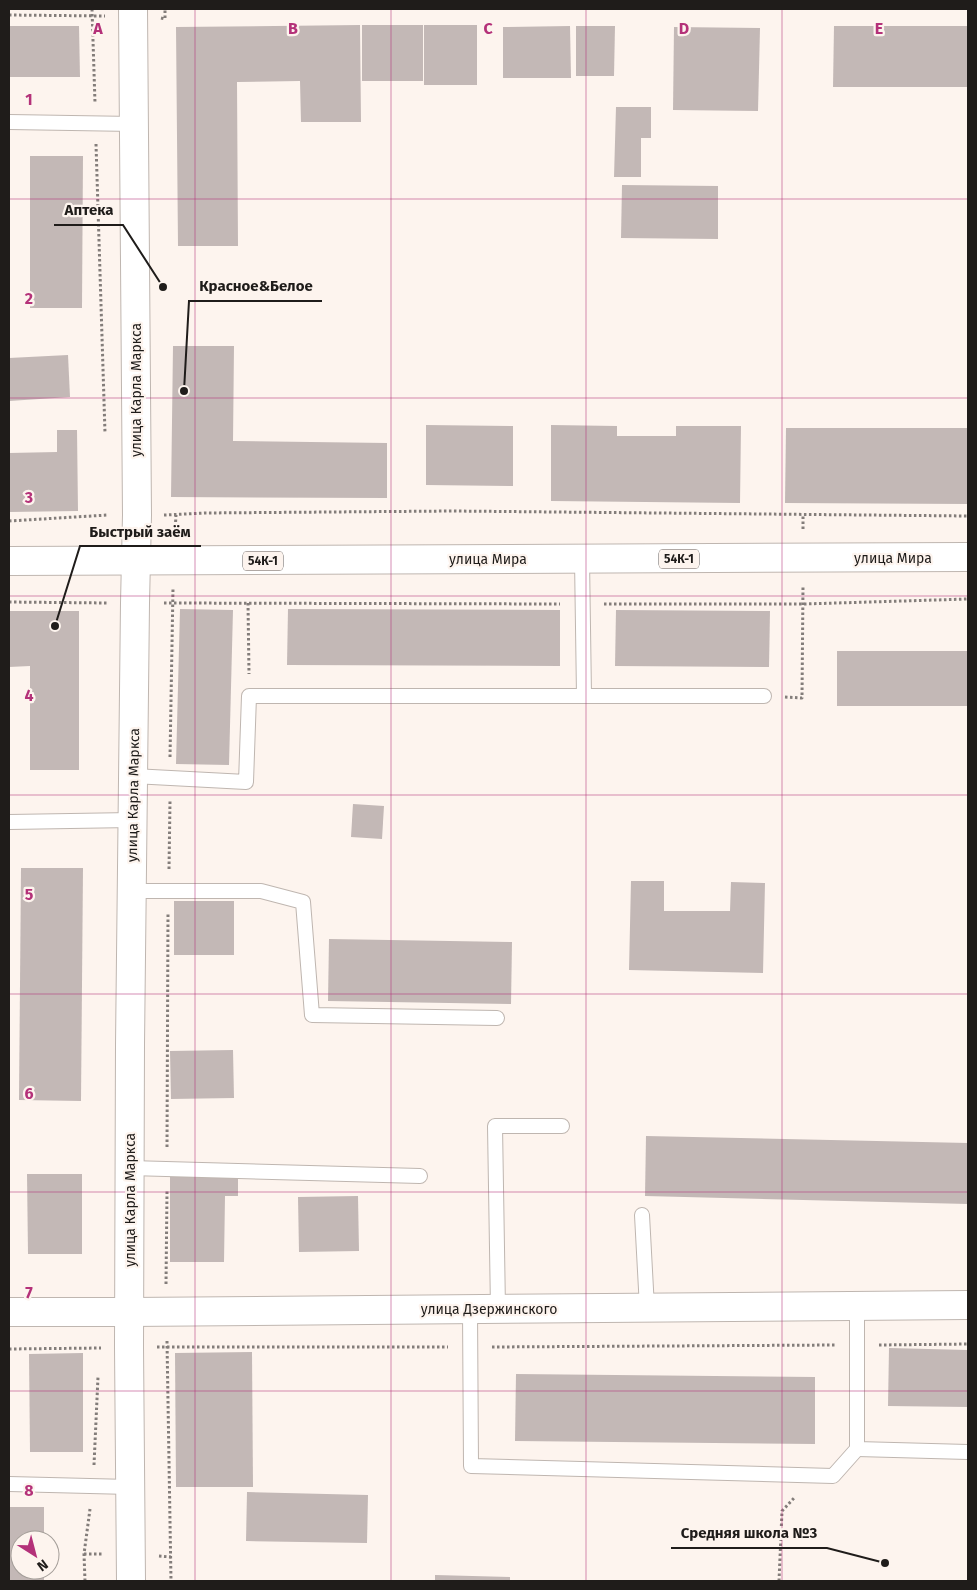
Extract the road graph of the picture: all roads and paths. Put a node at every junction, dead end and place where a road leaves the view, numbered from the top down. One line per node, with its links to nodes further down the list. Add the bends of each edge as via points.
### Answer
1 (92, 9): 4 (path)
2 (133, 9): 7 (main road, улица Карла Маркса)
3 (9, 15): 4 (path)
4 (92, 16): 6 (path)
5 (9, 122): 6 (lane)
6 (95, 123): 7 (lane); 8 (path)
7 (134, 124): 11 (main road, улица Карла Маркса)
8 (105, 437)
9 (107, 506): 10 (path)
10 (108, 515): 11 (path); 15 (path); 20 (path)
11 (137, 515): 12 (path); 22 (main road, улица Карла Маркса)
12 (176, 515): 13 (path, via 206,512 453,511); 21 (path)
13 (803, 515): 14 (path); 17 (path)
14 (968, 516)
15 (9, 522)
16 (968, 557): 17 (main road, улица Мира / 54К-1)
17 (802, 558): 18 (main road, улица Мира / 54К-1); 30 (path)
18 (582, 559): 21 (main road, улица Мира / 54К-1); 29 (lane)
19 (9, 561): 20 (main road, улица Мира / 54К-1)
20 (108, 561): 22 (main road, улица Мира / 54К-1); 25 (path)
21 (174, 561): 22 (main road, улица Мира / 54К-1); 27 (path)
22 (136, 562): 26 (main road, улица Карла Маркса)
23 (968, 599): 30 (path)
24 (9, 602): 25 (path)
25 (107, 603): 26 (path); 31 (path)
26 (135, 603): 27 (path); 35 (main road, улица Карла Маркса)
27 (173, 603): 28 (path); 36 (path)
28 (248, 603): 29 (path); 32 (path)
29 (583, 604): 30 (path); 33 (lane)
30 (804, 604): 34 (path, via 802,698)
31 (107, 613)
32 (249, 696): 33 (lane); 36 (lane, via 246,782)
33 (584, 696): 34 (lane)
34 (764, 696)
35 (133, 776): 36 (lane); 37 (main road, улица Карла Маркса)
36 (170, 778): 40 (path)
37 (132, 820): 38 (lane); 39 (main road, улица Карла Маркса)
38 (9, 822)
39 (132, 891): 40 (lane); 43 (main road, улица Карла Маркса)
40 (169, 891): 41 (lane, via 261,892 303,902 312,1015); 44 (path)
41 (497, 1018)
42 (562, 1126): 51 (lane, via 495,1126)
43 (130, 1168): 44 (lane); 54 (main road, улица Карла Маркса)
44 (167, 1168): 45 (lane); 55 (path)
45 (420, 1176)
46 (642, 1215): 49 (lane)
47 (968, 1305): 48 (main road, улица Дзержинского)
48 (857, 1306): 49 (main road, улица Дзержинского); 58 (lane)
49 (646, 1308): 51 (main road, улица Дзержинского)
50 (470, 1310): 51 (main road, улица Дзержинского); 55 (main road, улица Дзержинского); 60 (lane, via 471,1466)
51 (498, 1310)
52 (9, 1312): 53 (main road, улица Дзержинского)
53 (101, 1312): 54 (main road, улица Дзержинского); 56 (path)
54 (129, 1312): 55 (main road, улица Дзержинского); 63 (main road, улица Карла Маркса)
55 (166, 1312): 66 (path)
56 (99, 1358)
57 (98, 1368): 62 (path)
58 (857, 1449): 59 (lane); 60 (lane, via 833,1476)
59 (968, 1452)
60 (817, 1475): 67 (path, via 782,1511)
61 (9, 1484): 62 (lane)
62 (93, 1486): 63 (lane); 64 (path, via 84,1554)
63 (130, 1487): 65 (main road, улица Карла Маркса)
64 (84, 1581)
65 (131, 1581)
66 (171, 1581)
67 (779, 1581)

